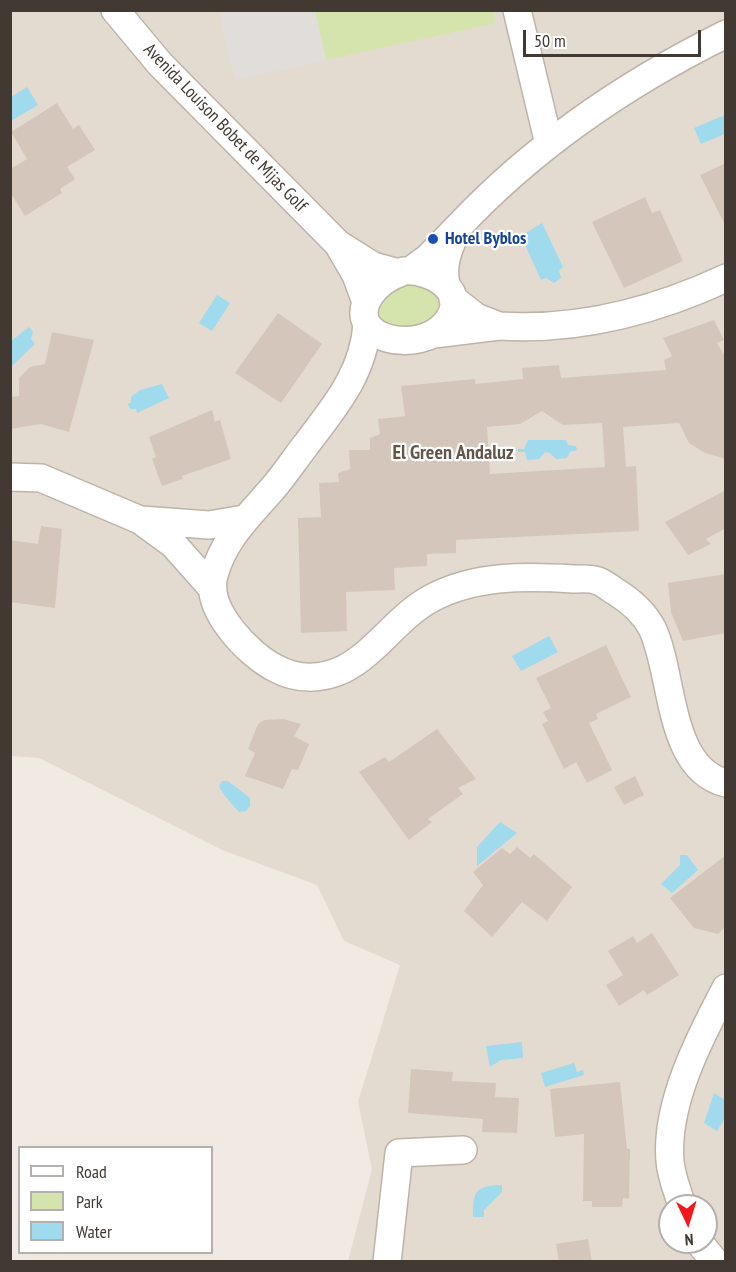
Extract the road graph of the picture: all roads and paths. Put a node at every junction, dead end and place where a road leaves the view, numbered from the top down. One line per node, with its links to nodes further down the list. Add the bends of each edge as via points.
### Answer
1 (517, 10): 4 (street)
2 (121, 13): 6 (street, Avenida Louison Bobet de Mijas Golf, via 160,64)
3 (726, 34): 4 (street, via 587,113)
4 (549, 144): 5 (street)
5 (458, 227): 7 (street, via 428,258); 9 (street, via 444,266)
6 (338, 244): 7 (street, Avenida Louison Bobet de Mijas Golf, via 373,266); 10 (street, Avenida Louison Bobet de Mijas Golf, via 356,275)
7 (404, 272): 9 (street, via 435,277); 10 (street, via 384,280)
8 (726, 278): 11 (street, via 633,312 574,325)
9 (450, 291): 11 (street, via 476,317); 12 (street, via 450,318)
10 (366, 313): 12 (street, via 375,332 396,342); 14 (street, via 361,356 339,404 277,484)
11 (499, 326): 12 (street)
12 (434, 334)
13 (10, 477): 15 (street, via 41,478)
14 (244, 519): 15 (street, via 209,525); 16 (street, via 221,556)
15 (140, 520): 16 (street, via 173,544)
16 (213, 589): 17 (street, via 225,620 254,656 289,675 307,678 344,669 379,645 431,598 464,585 539,576 598,581 630,600 651,628 684,745 697,767)
17 (726, 783)
18 (726, 988): 20 (street, via 700,1036 673,1113 670,1161)
19 (463, 1150): 21 (street, via 399,1153)
20 (679, 1194)
21 (387, 1262)

